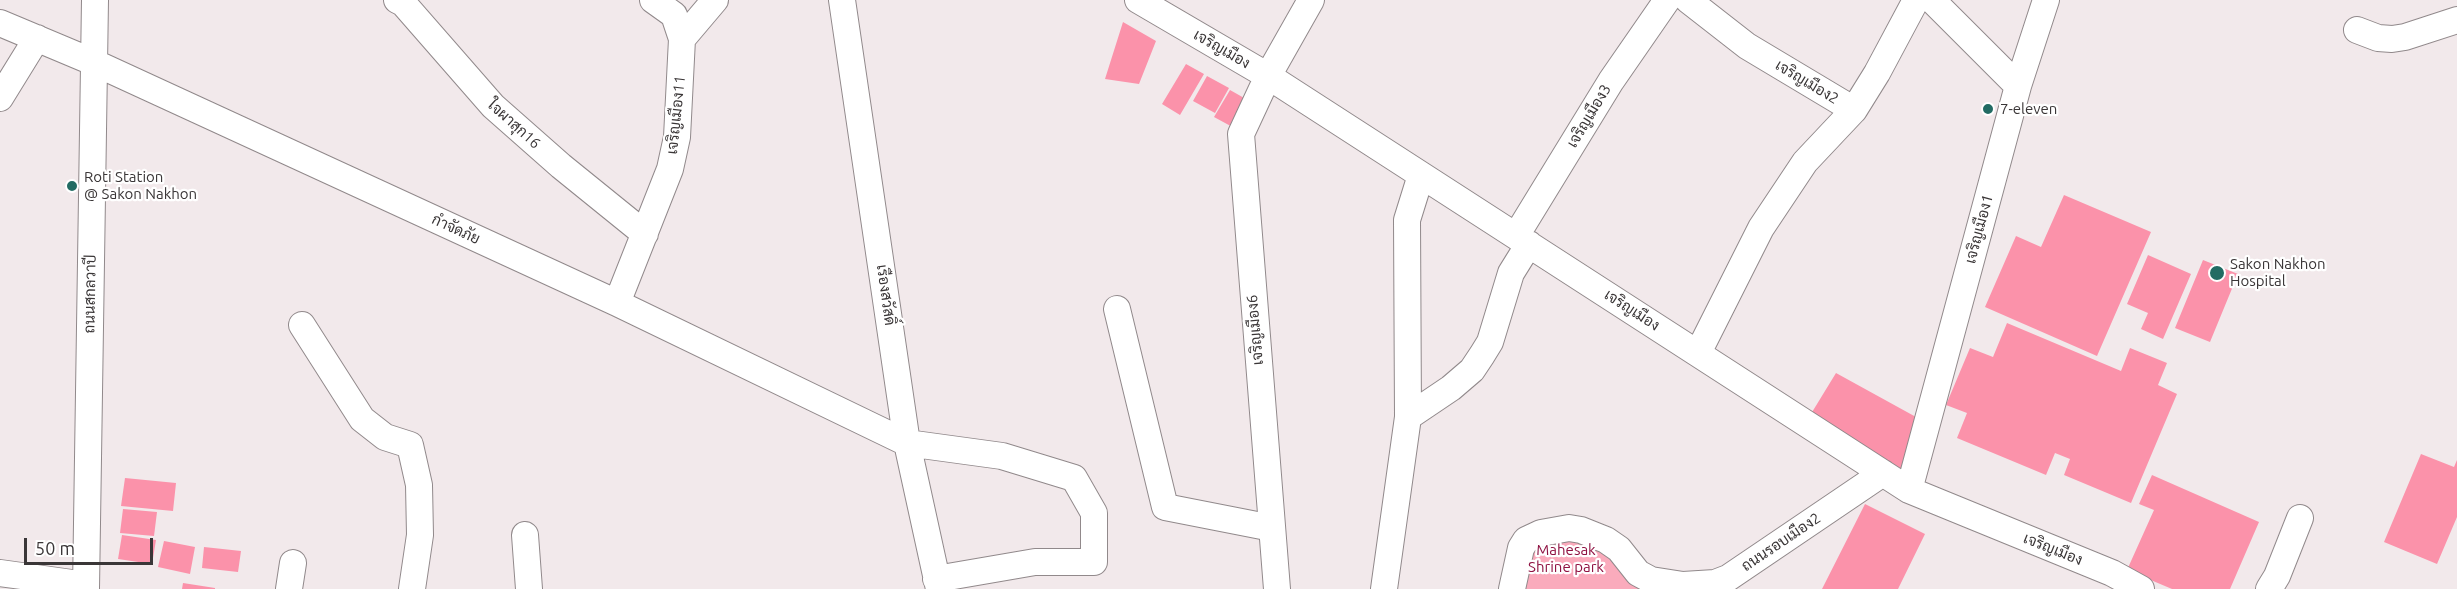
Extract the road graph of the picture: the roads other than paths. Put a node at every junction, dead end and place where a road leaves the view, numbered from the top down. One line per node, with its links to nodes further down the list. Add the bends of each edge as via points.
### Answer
1 (95, 0): 18 (street, ถนนสกลวาปี)
2 (397, 0): 24 (street, ใจผาสุก16, via 493,106)
3 (653, 0): 17 (street, via 674,15)
4 (715, 0): 17 (street)
5 (842, 0): 31 (street, เรืองสวัสดิ์)
6 (1138, 0): 19 (street, เจริญเมือง)
7 (1311, 0): 19 (street, เจริญเมือง6)
8 (1667, 0): 25 (street, เจริญเมือง3, via 1611,81)
9 (1688, 0): 22 (street, เจริญเมือง2, via 1747,46)
10 (1916, 0): 22 (street, เจริญเมือง2)
11 (1932, 0): 20 (street)
12 (2046, 0): 20 (street, เจริญเมือง1)
13 (2457, 20): 15 (street, via 2392,39)
14 (0, 23): 16 (street, กำจัดภัย)
15 (2357, 30)
16 (37, 38): 18 (street, กำจัดภัย); 21 (street)
17 (682, 39): 24 (street, เจริญเมือง11, via 676,137 670,169)
18 (93, 62): 26 (street, กำจัดภัย); 40 (street, ถนนสกลวาปี)
19 (1268, 76): 23 (street, เจริญเมือง); 35 (street, เจริญเมือง6, via 1240,134)
20 (2018, 86): 33 (street, เจริญเมือง1)
21 (0, 99)
22 (1854, 110): 29 (street, via 1805,162 1761,228)
23 (1421, 175): 25 (street, เจริญเมือง); 30 (street, via 1407,220)
24 (645, 234): 26 (street, เจริญเมือง11)
25 (1523, 240): 29 (street, เจริญเมือง); 30 (street, เจริญเมือง3, via 1490,342 1482,355 1451,388)
26 (617, 303): 31 (street, กำจัดภัย)
27 (1118, 309): 35 (street, via 1165,507)
28 (302, 325): 42 (street, via 362,420 385,437 410,445 419,485 420,535)
29 (1698, 352): 32 (street, เจริญเมือง)
30 (1408, 417): 45 (street)
31 (907, 443): 39 (street, เรืองสวัสดิ์); 39 (street, กำจัดภัย, via 1002,456 1074,478 1094,513 1094,562 1035,562)
32 (1883, 473): 33 (street, เจริญเมือง); 46 (street, ถนนรอบเมือง2, via 1728,578 1683,585 1651,580 1638,573 1619,549 1606,540 1569,528 1526,540)
33 (1909, 489): 47 (street, เจริญเมือง, via 2112,573)
34 (2300, 518): 48 (street)
35 (1272, 528): 44 (street, เจริญเมือง6)
36 (525, 534): 43 (street)
37 (292, 563): 41 (street)
38 (0, 573): 40 (street)
39 (938, 584)
40 (86, 587)
41 (289, 589)
42 (412, 589)
43 (529, 589)
44 (1277, 589)
45 (1384, 589)
46 (1512, 589)
47 (2141, 589)
48 (2269, 589)

